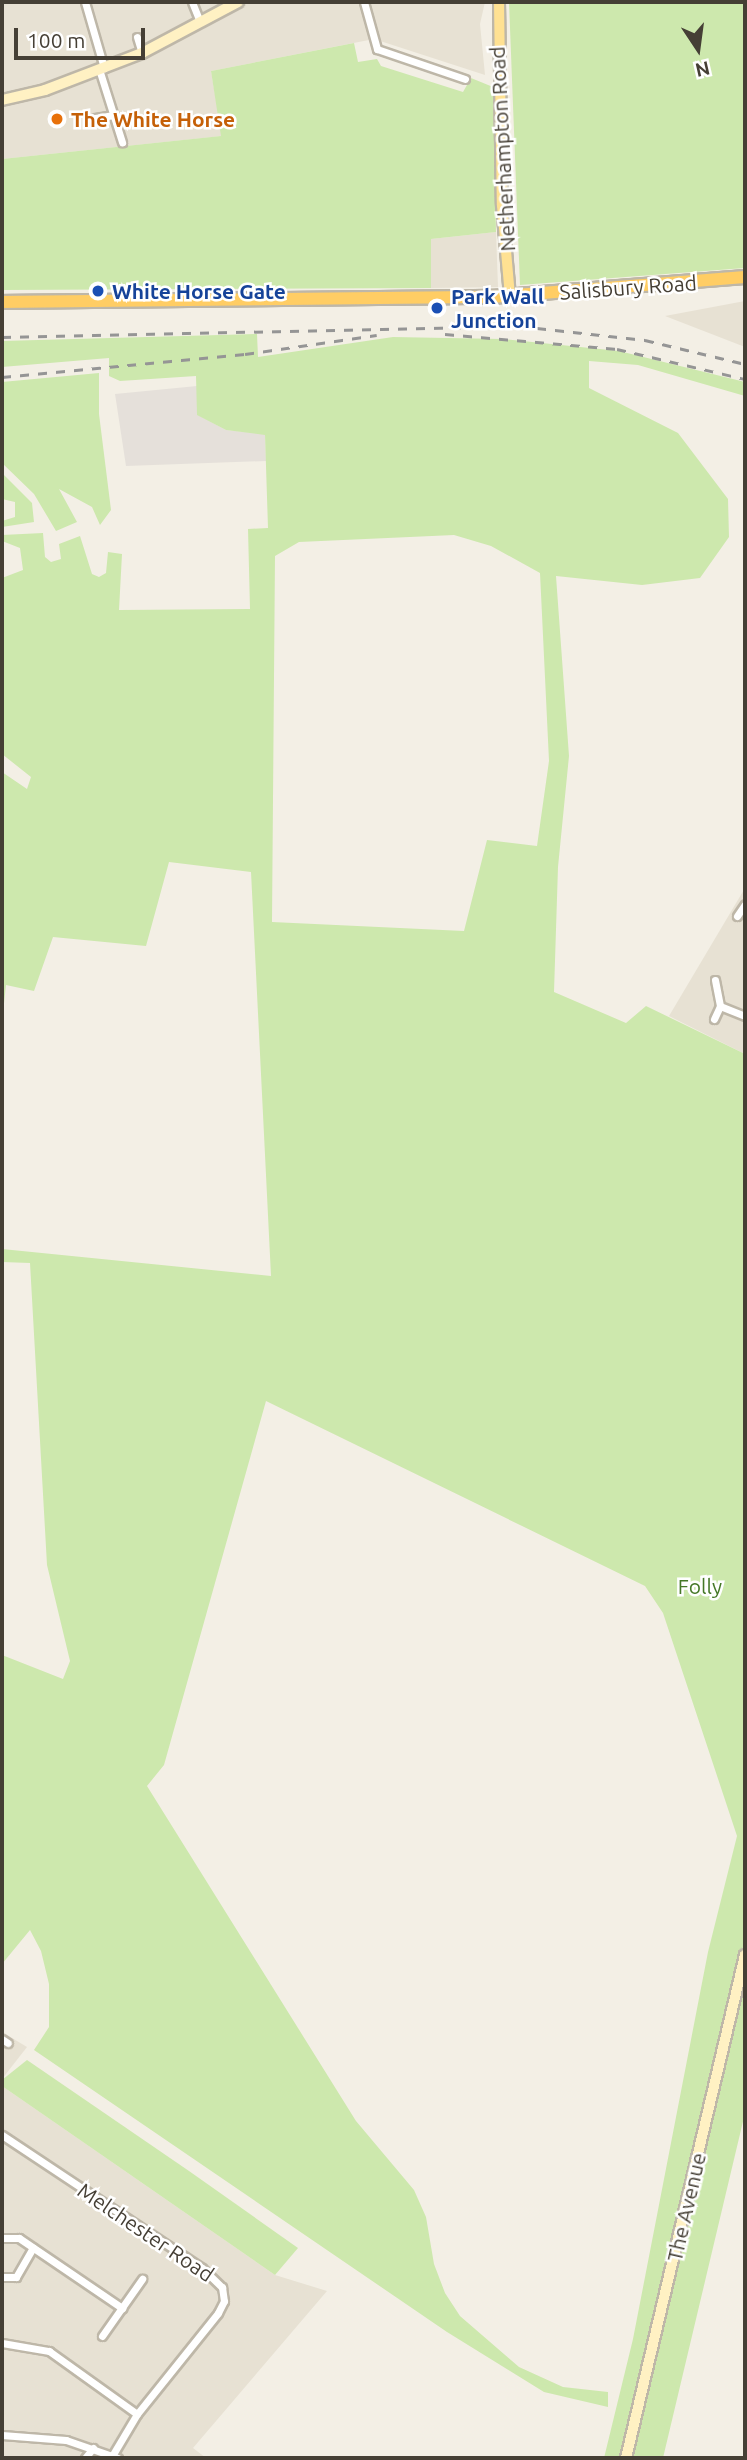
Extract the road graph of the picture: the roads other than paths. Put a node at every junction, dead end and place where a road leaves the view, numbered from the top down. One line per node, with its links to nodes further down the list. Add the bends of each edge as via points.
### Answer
1 (85, 2): 9 (street)
2 (192, 2): 6 (street)
3 (236, 2): 6 (street)
4 (364, 2): 10 (street, via 377,49)
5 (499, 2): 16 (main road, Netherhampton Road, via 502,205)
6 (199, 19): 8 (street)
7 (137, 37): 8 (street)
8 (142, 52): 9 (street)
9 (102, 69): 11 (street); 12 (street)
10 (465, 79)
11 (2, 100)
12 (114, 115): 13 (street); 14 (street)
13 (95, 118)
14 (122, 142)
15 (745, 278): 16 (highway, Salisbury Road)
16 (510, 296): 17 (highway, Salisbury Road)
17 (2, 302)
18 (745, 904): 19 (street)
19 (737, 916)
20 (715, 979): 21 (street)
21 (720, 1006): 22 (street); 23 (street)
22 (745, 1016)
23 (714, 1020)
24 (745, 1955): 38 (street, The Avenue)
25 (2, 2135): 33 (street, Melchester Road, via 202,2268 222,2287 224,2301 218,2313)
26 (2, 2238): 27 (street, via 19,2238)
27 (33, 2247): 28 (street, via 16,2277); 30 (street)
28 (2, 2277)
29 (142, 2279): 30 (street)
30 (122, 2308): 31 (street)
31 (102, 2336)
32 (2, 2343): 33 (street, via 49,2351)
33 (136, 2414): 36 (street, Melchester Road)
34 (2, 2435): 35 (street, via 52,2438)
35 (93, 2448): 36 (street); 37 (street)
36 (115, 2457)
37 (85, 2458)
38 (626, 2458)

